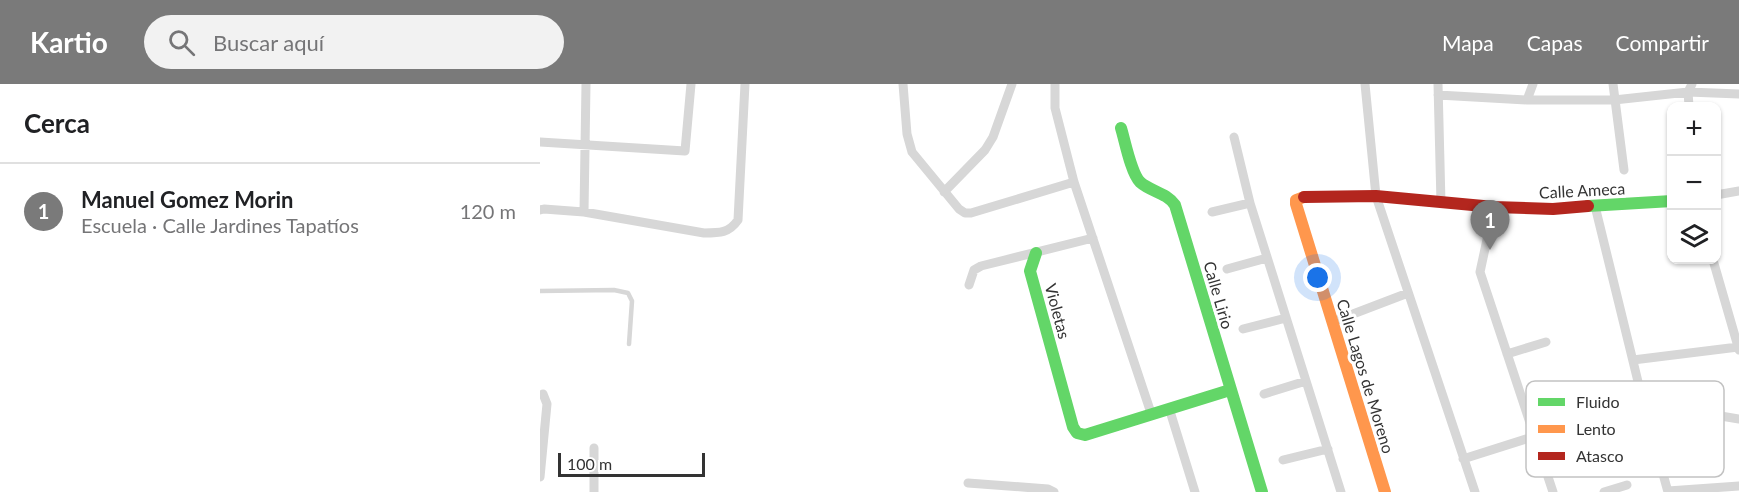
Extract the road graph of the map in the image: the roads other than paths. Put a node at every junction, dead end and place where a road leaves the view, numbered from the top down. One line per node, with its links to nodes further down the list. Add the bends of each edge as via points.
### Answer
1 (586, 84): 19 (street)
2 (691, 84): 19 (street, via 685,152)
3 (745, 84): 33 (street, via 738,219 732,228 723,233 704,233)
4 (903, 84): 23 (street, via 912,152)
5 (1012, 84): 23 (street, via 985,150)
6 (1055, 84): 21 (street, via 1055,108)
7 (1365, 84): 25 (street)
8 (1438, 84): 13 (street)
9 (1533, 84): 14 (street)
10 (1613, 84): 15 (street)
11 (1690, 88): 12 (street); 15 (street)
12 (1739, 94)
13 (1438, 95): 14 (street); 29 (street)
14 (1527, 100): 15 (street)
15 (1614, 100): 20 (street)
16 (1121, 128): 53 (street, Calle Lirio, via 1140,183 1167,195 1176,205)
17 (1234, 137): 28 (street)
18 (540, 142): 19 (street)
19 (585, 146): 33 (street)
20 (1624, 170)
21 (1074, 182): 23 (street, via 971,213 964,213); 35 (street)
22 (1739, 191): 24 (street)
23 (944, 192)
24 (1721, 194)
25 (1376, 196): 26 (street, Calle Ameca); 29 (street, Calle Ameca); 42 (street)
26 (1296, 200): 44 (street, Calle Lagos de Moreno)
27 (1667, 201): 30 (street, Calle Ameca)
28 (1250, 203): 34 (street); 37 (street)
29 (1442, 203): 31 (street, Calle Ameca)
30 (1595, 206): 31 (street, Calle Ameca); 50 (street)
31 (1494, 207): 49 (street, via 1480,272)
32 (540, 210): 33 (street)
33 (584, 212)
34 (1212, 212)
35 (1092, 238): 36 (street); 58 (street)
36 (1036, 253): 40 (street, via 981,266 974,270); 58 (street, Violetas, via 1030,271 1077,433 1085,435)
37 (1267, 258): 39 (street); 43 (street)
38 (1714, 264): 48 (street)
39 (1227, 269)
40 (969, 285)
41 (540, 291): 47 (lane, via 628,293 632,301)
42 (1408, 293): 44 (street); 64 (street)
43 (1286, 318): 45 (street); 51 (street)
44 (1332, 322): 77 (street, Calle Lagos de Moreno)
45 (1243, 329)
46 (1545, 342): 49 (street)
47 (629, 344)
48 (1738, 349): 50 (street)
49 (1507, 354): 57 (street)
50 (1633, 360): 52 (street)
51 (1306, 381): 55 (street); 63 (street)
52 (1638, 381)
53 (1230, 390): 56 (street); 75 (street, Calle Lirio)
54 (543, 394): 66 (street, via 547,404)
55 (1264, 394)
56 (1169, 408): 58 (street); 74 (street)
57 (1526, 412)
58 (1151, 413)
59 (1724, 416): 60 (street)
60 (1739, 419)
61 (1526, 439): 64 (street)
62 (594, 448): 72 (street)
63 (1328, 449): 65 (street); 76 (street)
64 (1463, 459): 78 (street)
65 (1283, 460)
66 (540, 477)
67 (1548, 477): 79 (street)
68 (1664, 477): 81 (street)
69 (968, 483): 73 (street)
70 (1627, 485): 80 (street)
71 (1739, 486): 81 (street)
72 (594, 492)
73 (1054, 492)
74 (1195, 492)
75 (1262, 492)
76 (1341, 492)
77 (1384, 492)
78 (1475, 492)
79 (1553, 492)
80 (1604, 492)
81 (1668, 492)

